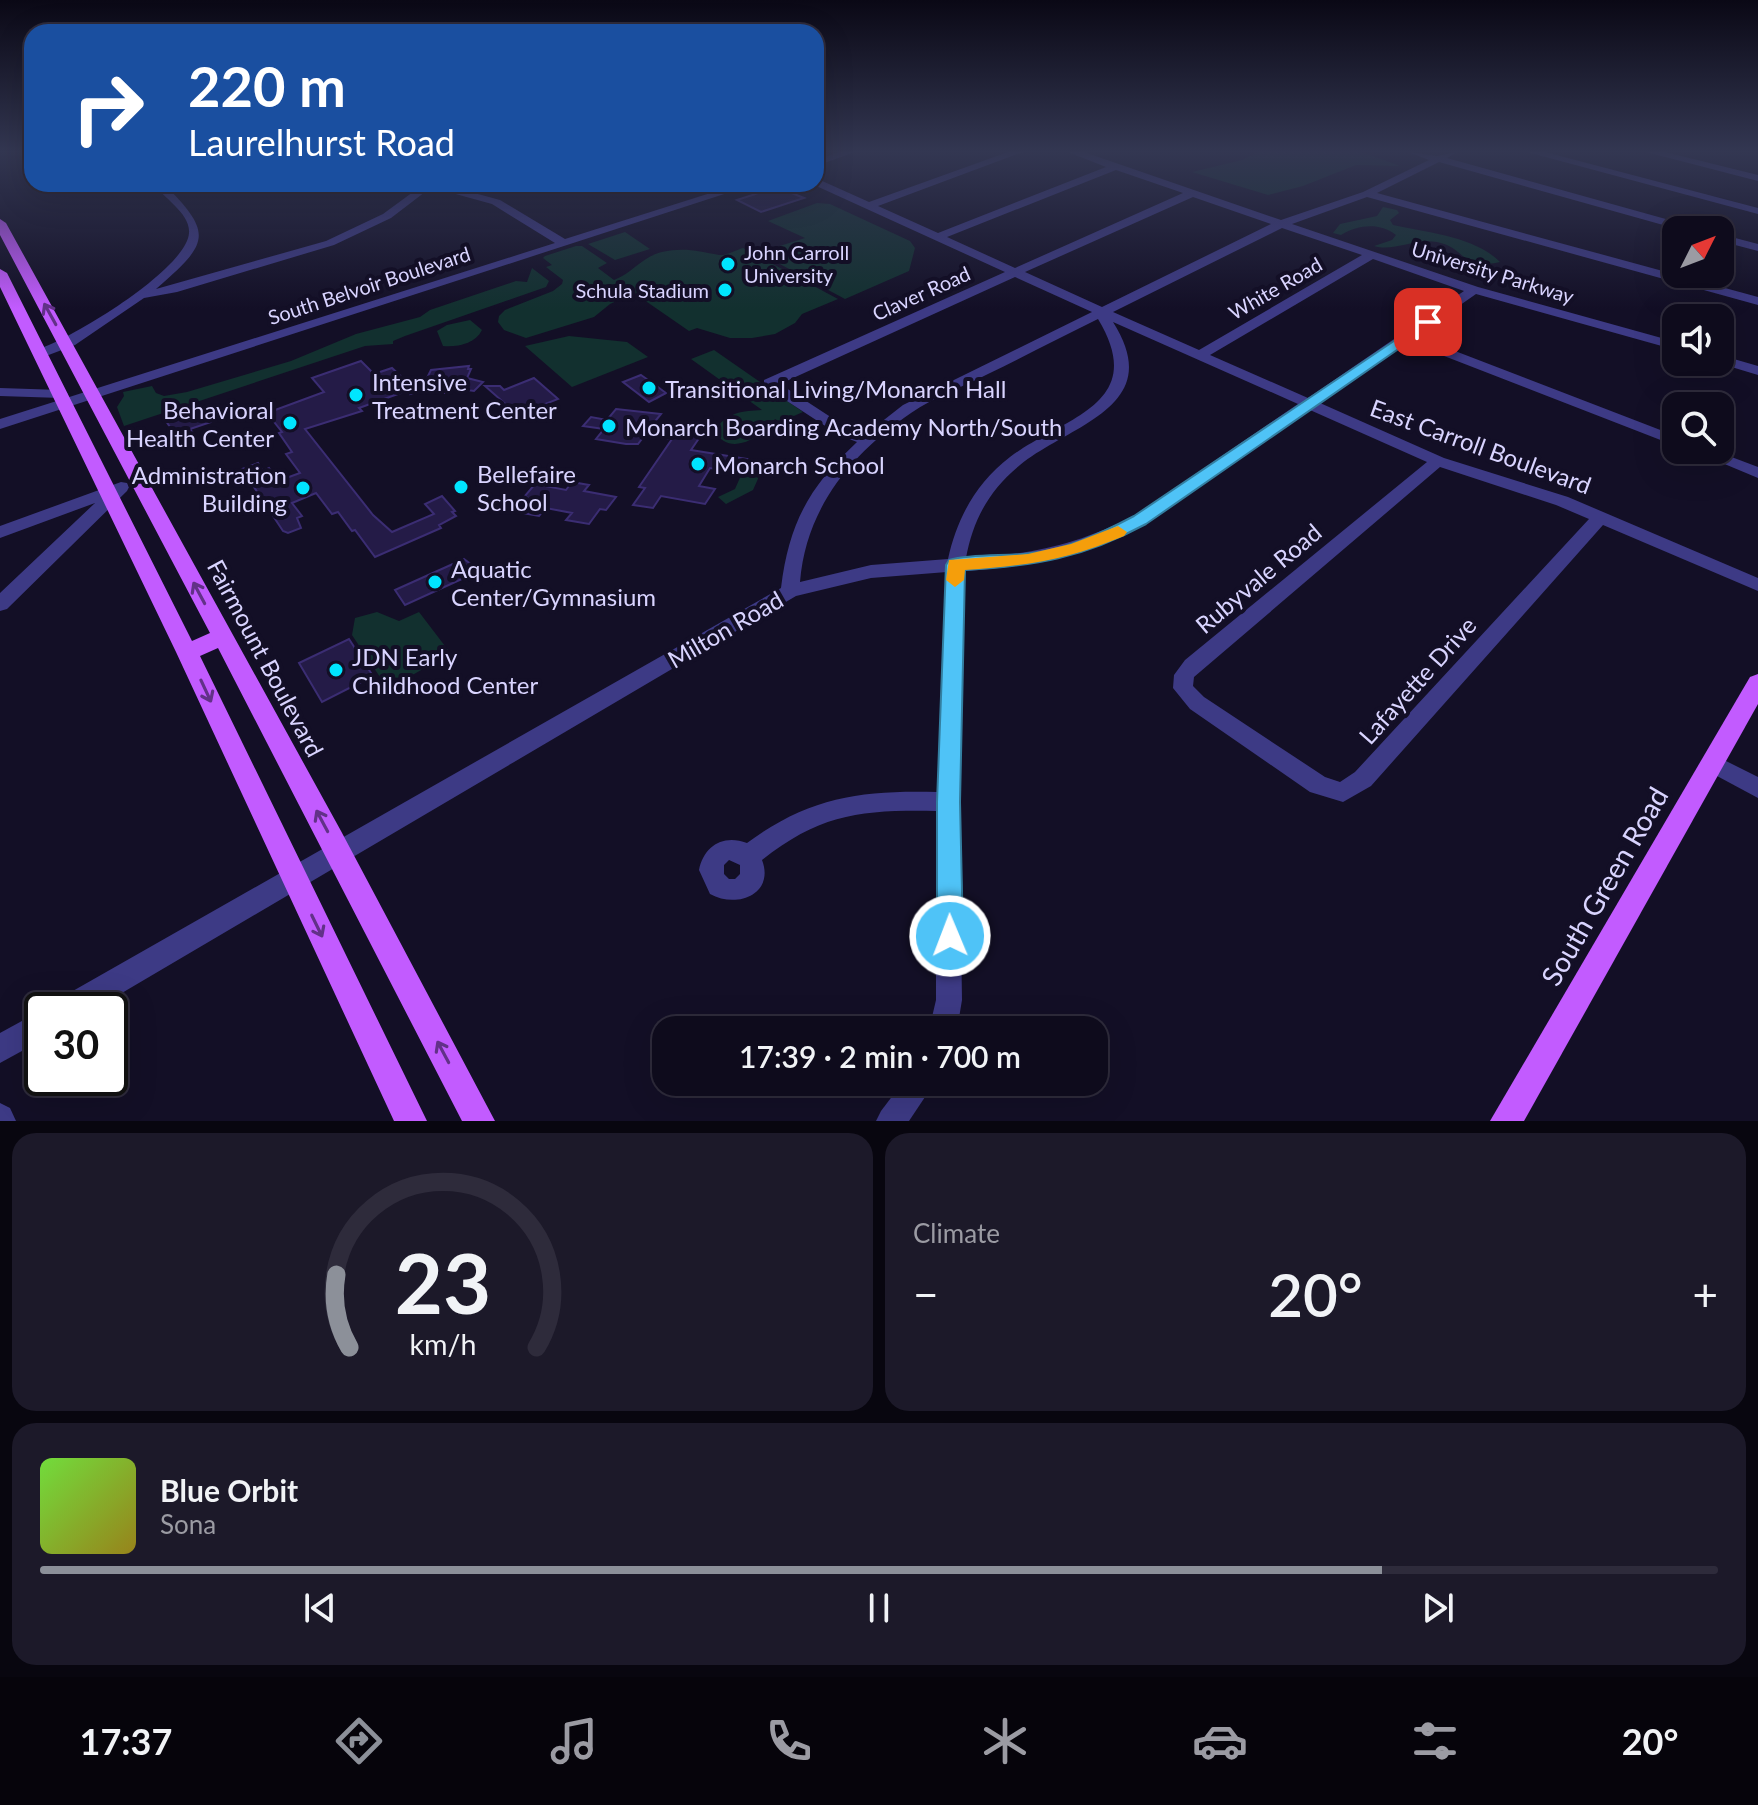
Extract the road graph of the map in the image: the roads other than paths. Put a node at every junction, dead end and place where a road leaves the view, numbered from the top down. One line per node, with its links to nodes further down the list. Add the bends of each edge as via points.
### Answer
1 (177, 204): 28 (street, via 192,221 195,235 183,258)
2 (402, 204): 28 (street, via 330,243)
3 (500, 204): 21 (street)
4 (671, 204): 21 (street, South Belvoir Boulevard)
5 (682, 204): 21 (street, South Belvoir Boulevard)
6 (864, 204): 15 (street, East Carroll Boulevard)
7 (873, 204): 15 (street)
8 (1021, 204): 20 (street)
9 (1167, 204): 26 (street, Claver Road)
10 (1224, 204): 19 (street, University Parkway)
11 (1337, 204): 19 (street, Milton Road)
12 (1406, 204): 29 (street)
13 (1608, 204): 17 (street)
14 (1732, 204): 16 (street)
15 (868, 206): 20 (street, East Carroll Boulevard)
16 (1758, 211)
17 (1662, 220)
18 (0, 223): 33 (main road, Fairmount Boulevard, one-way to 18)
19 (1280, 224): 24 (street, University Parkway); 30 (street, Milton Road)
20 (938, 237): 26 (street, East Carroll Boulevard)
21 (560, 241): 38 (street, South Belvoir Boulevard)
22 (1734, 241): 23 (street)
23 (1758, 248)
24 (1371, 255): 27 (street, University Parkway); 35 (street, White Road)
25 (0, 273): 34 (main road, Fairmount Boulevard)
26 (1016, 273): 30 (street, East Carroll Boulevard); 45 (street, Claver Road, via 769,383 844,432)
27 (1474, 290): 31 (street); 32 (street, University Parkway)
28 (136, 296): 33 (street)
29 (1758, 301)
30 (1100, 311): 35 (street, East Carroll Boulevard); 45 (street, Milton Road, via 908,408); 52 (street, via 1122,357 1119,386 1094,415 1019,458 984,492 961,534)
31 (1407, 337): 41 (street); 44 (street)
32 (1662, 342)
33 (66, 344): 34 (street); 38 (main road, Fairmount Boulevard)
34 (41, 353): 40 (main road, Fairmount Boulevard)
35 (1200, 355): 41 (street, East Carroll Boulevard)
36 (1734, 363): 37 (street)
37 (1758, 371)
38 (91, 390): 40 (street, South Belvoir Boulevard); 49 (main road, Fairmount Boulevard)
39 (0, 392): 40 (street)
40 (63, 398): 42 (street, South Belvoir Boulevard); 43 (street, South Belvoir Boulevard); 49 (main road, Fairmount Boulevard)
41 (1308, 405): 46 (street, East Carroll Boulevard); 52 (street, via 1109,536 1028,560)
42 (0, 413)
43 (0, 424)
44 (1662, 436)
45 (867, 440): 54 (street, Milton Road, via 831,479 811,511 795,545)
46 (1438, 461): 50 (street, East Carroll Boulevard, via 1526,487); 59 (street, Rubyvale Road, via 1184,675 1183,688 1197,703)
47 (1734, 464): 48 (street)
48 (1758, 473)
49 (120, 489): 51 (street); 55 (street); 56 (main road, Fairmount Boulevard, one-way to 49); 57 (main road, Fairmount Boulevard)
50 (1601, 517): 53 (street, East Carroll Boulevard); 59 (street, Lafayette Drive, via 1363,779 1343,792 1318,785)
51 (0, 532)
52 (956, 565): 54 (street, via 848,575); 62 (street)
53 (1758, 585)
54 (790, 591): 63 (street, Milton Road)
55 (0, 604)
56 (222, 637): 57 (main road); 63 (main road, Fairmount Boulevard, one-way to 56)
57 (187, 652): 65 (main road, Fairmount Boulevard, one-way to 65)
58 (1758, 683): 60 (main road, South Green Road)
59 (1247, 737)
60 (1712, 763): 61 (street); 74 (main road, South Green Road)
61 (1758, 788)
62 (948, 802): 64 (street, via 890,801 839,809 802,820); 67 (street)
63 (339, 853): 65 (street, Milton Road); 72 (main road, Fairmount Boulevard, one-way to 63)
64 (748, 856)
65 (295, 878): 66 (street, Milton Road); 71 (main road, Fairmount Boulevard, one-way to 71)
66 (98, 992)
67 (946, 1016)
68 (24, 1035): 69 (street)
69 (0, 1049)
70 (910, 1096): 73 (street)
71 (411, 1121)
72 (479, 1121)
73 (891, 1121)
74 (1506, 1121)

